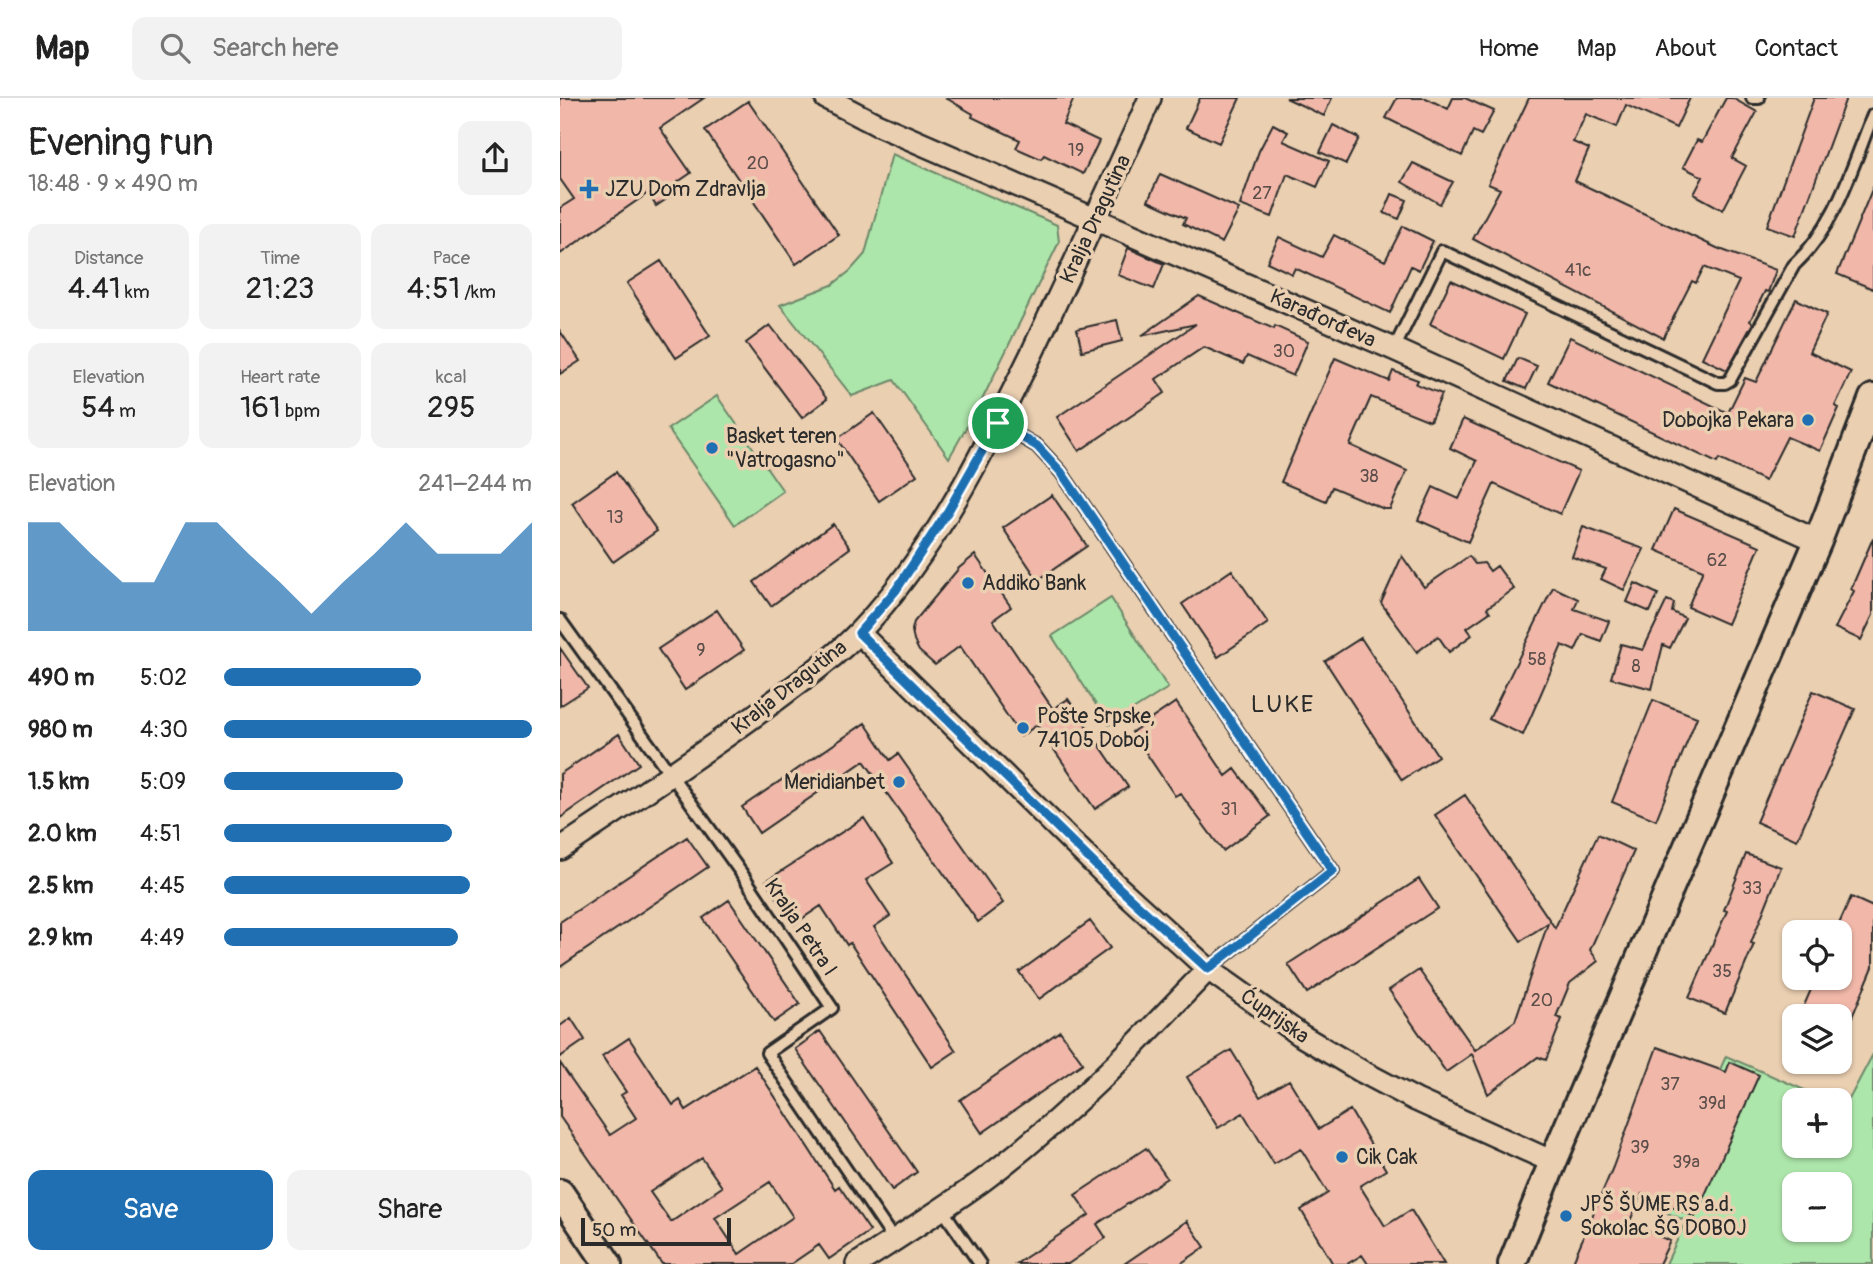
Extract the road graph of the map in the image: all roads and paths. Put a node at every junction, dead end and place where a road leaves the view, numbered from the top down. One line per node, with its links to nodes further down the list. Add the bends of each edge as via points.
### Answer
1 (826, 98): 6 (street, Karađorđeva, via 876,124)
2 (1150, 98): 6 (street, Kralja Dragutina)
3 (1752, 98): 4 (lane)
4 (1759, 98)
5 (1873, 115): 7 (lane, via 1820,237 1794,265 1725,383 1442,251)
6 (1097, 218): 7 (street, Karađorđeva); 9 (street, Kralja Dragutina)
7 (1394, 349): 10 (street, Karađorđeva)
8 (1873, 398): 10 (street)
9 (998, 423): 12 (street, Kralja Dragutina, via 926,545); 15 (lane, via 1037,446 1061,472 1333,871)
10 (1818, 541): 16 (street)
11 (560, 620): 13 (lane, Kralja Petra I)
12 (859, 633): 13 (street, Kralja Dragutina); 15 (street, Ćuprijska)
13 (669, 776): 14 (street, Kralja Dragutina); 19 (lane, Kralja Petra I, via 832,1008 767,1053)
14 (560, 849)
15 (1208, 969): 16 (street, Ćuprijska, via 1302,1036 1361,1071); 18 (street, via 1118,1064 1040,1134)
16 (1553, 1162): 23 (street)
17 (560, 1193): 20 (street)
18 (942, 1209): 19 (street); 22 (lane)
19 (894, 1240): 21 (street)
20 (608, 1264)
21 (857, 1264)
22 (980, 1264)
23 (1512, 1264)

